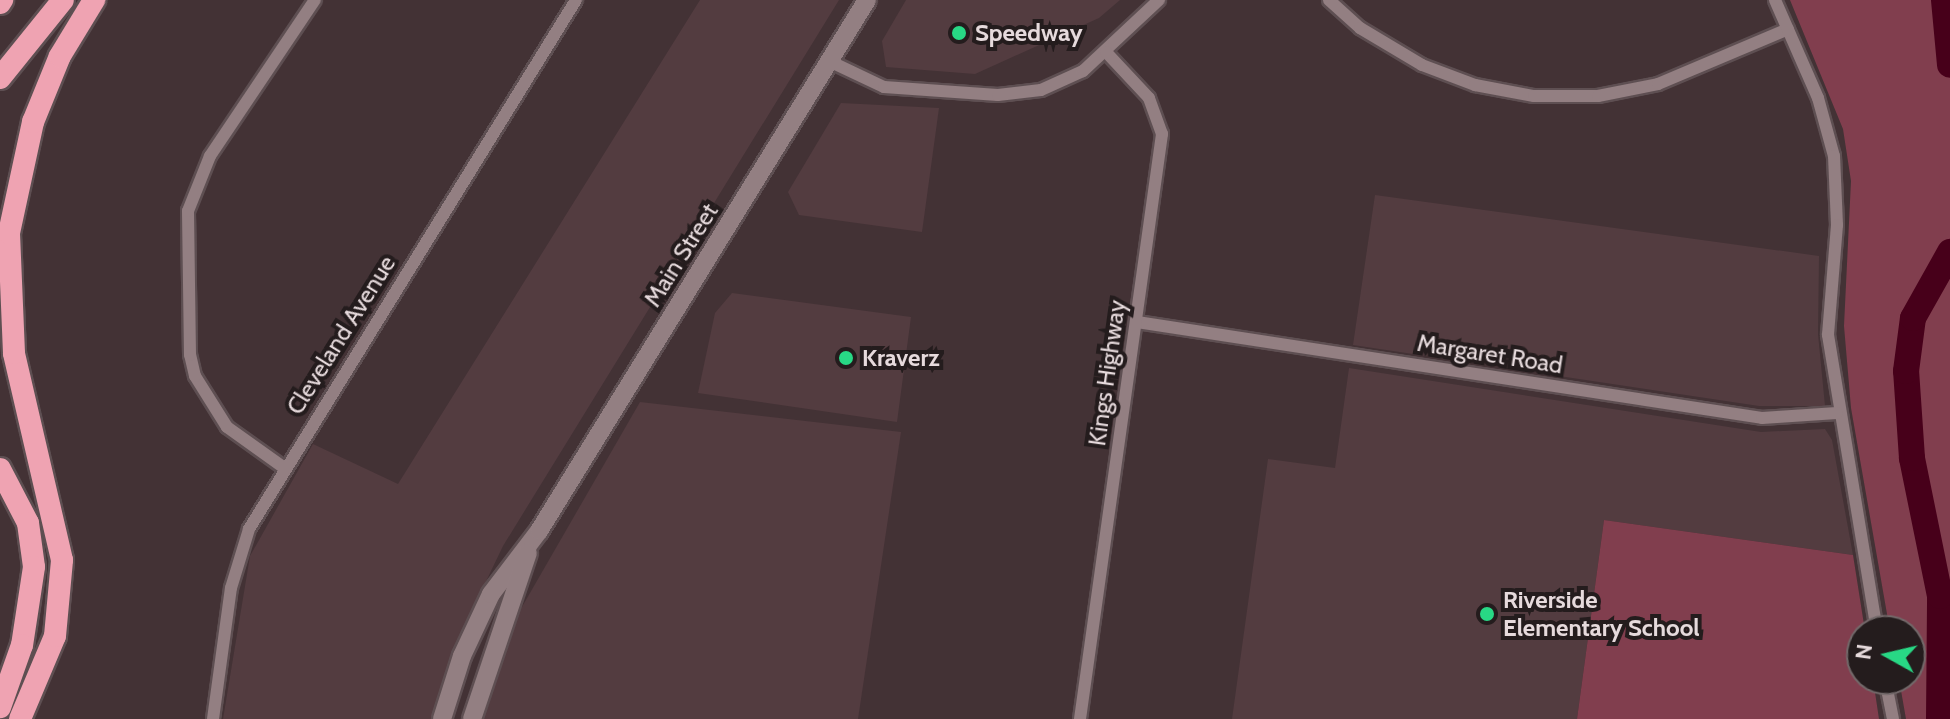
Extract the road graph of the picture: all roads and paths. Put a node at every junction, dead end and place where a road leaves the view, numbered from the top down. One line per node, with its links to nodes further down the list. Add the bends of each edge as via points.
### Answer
1 (63, 0): 12 (highway)
2 (94, 0): 22 (highway, via 60,56 33,122 9,233 14,353 62,560 55,636)
3 (315, 0): 15 (street, via 210,156 188,211 190,355 195,376 227,427)
4 (576, 0): 15 (street, Cleveland Avenue)
5 (867, 0): 11 (main road, Main Street)
6 (1159, 0): 10 (street)
7 (1329, 0): 9 (street, via 1360,28 1422,65 1475,85 1534,96 1598,96 1658,84)
8 (1775, 0): 9 (street)
9 (1788, 29): 14 (street, via 1818,98 1834,156 1837,225 1827,312)
10 (1106, 52): 11 (street, via 1069,80 998,95 884,87); 13 (street, Kings Highway, via 1149,98 1162,134)
11 (829, 61): 17 (main road, Main Street)
12 (0, 78)
13 (1137, 322): 14 (street, Margaret Road, via 1762,418); 30 (street, Kings Highway)
14 (1837, 413): 18 (street)
15 (283, 467): 27 (street, Cleveland Avenue, via 238,558)
16 (0, 469): 21 (highway, via 22,506 33,550 29,612)
17 (534, 535): 19 (main road, Main Street, via 491,594); 20 (main road, Main Street)
18 (1874, 615)
19 (464, 652): 20 (main road); 28 (main road, Main Street)
20 (490, 658): 29 (main road, Main Street)
21 (6, 680): 24 (highway)
22 (34, 693): 25 (highway); 26 (highway)
23 (1888, 695): 31 (street)
24 (0, 707)
25 (20, 719)
26 (36, 719)
27 (213, 719)
28 (442, 719)
29 (472, 719)
30 (1080, 719)
31 (1893, 719)

